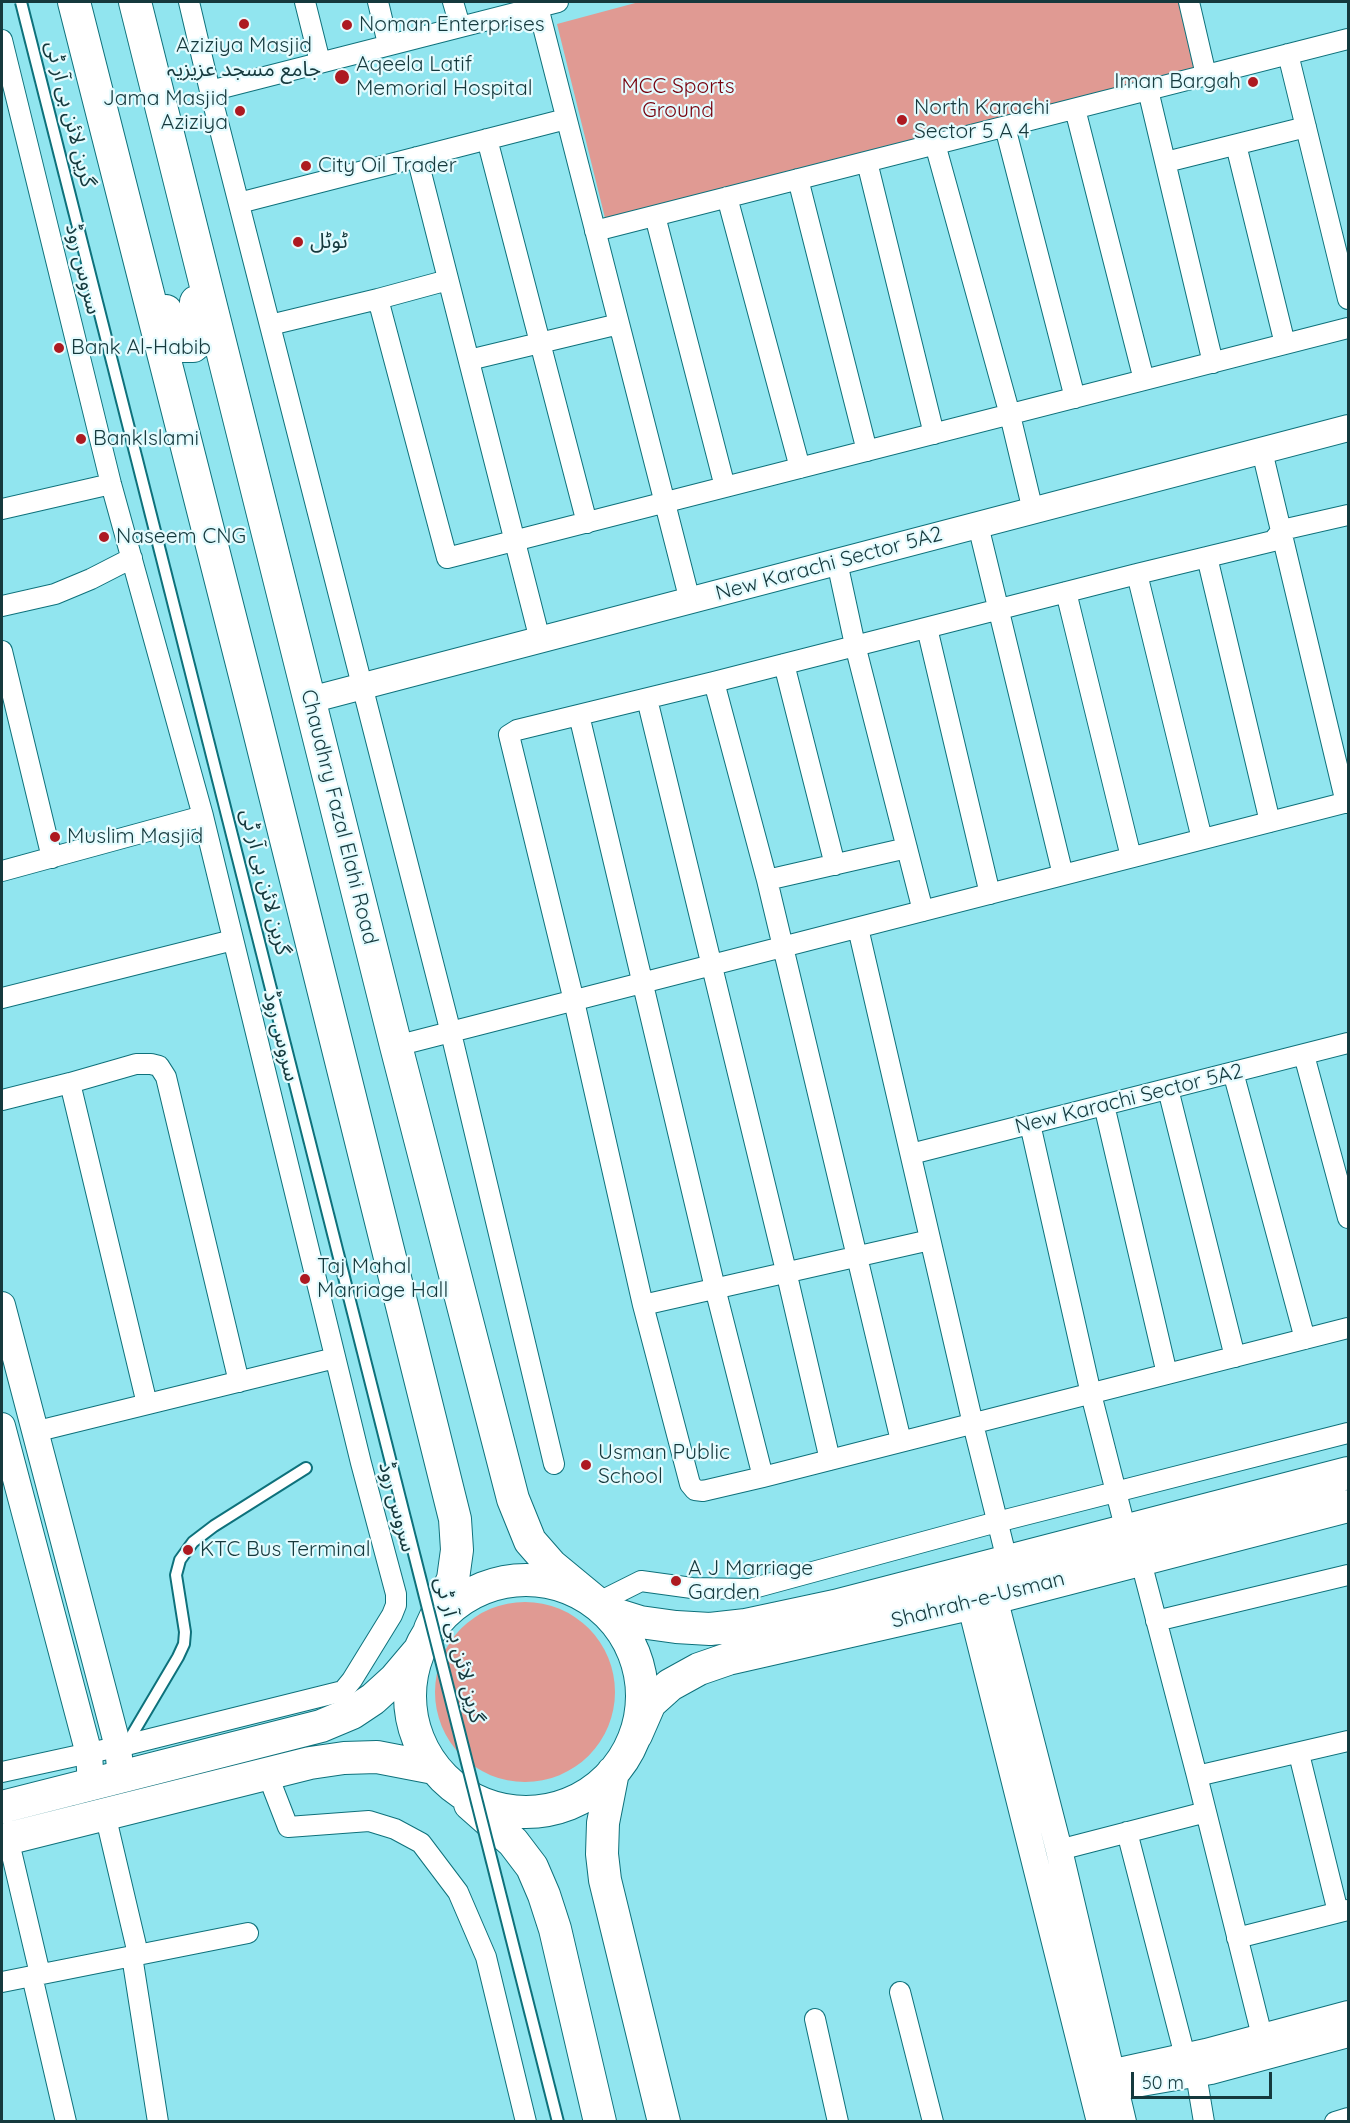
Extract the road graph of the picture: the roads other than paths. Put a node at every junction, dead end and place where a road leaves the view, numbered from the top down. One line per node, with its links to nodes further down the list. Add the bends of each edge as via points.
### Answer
1 (21, 2): 188 (lane, گرین لائن بی آر ٹی, bridge)
2 (74, 2): 18 (main road)
3 (135, 2): 17 (main road, Chaudhry Fazal Elahi Road)
4 (189, 2): 22 (street)
5 (305, 2): 16 (street)
6 (378, 2): 14 (street)
7 (453, 2): 11 (street)
8 (558, 2): 10 (street)
9 (1189, 2): 19 (street)
10 (538, 6): 11 (street); 24 (street)
11 (460, 26): 14 (street)
12 (1348, 39): 15 (street)
13 (2, 40): 20 (street, سروس روڈ)
14 (388, 44): 16 (street)
15 (1288, 54): 19 (street); 26 (street)
16 (320, 62): 22 (street)
17 (150, 64): 18 (main road, via 152,128 203,331 200,340 188,347 179,344 171,332 120,133); 82 (main road, Chaudhry Fazal Elahi Road)
18 (93, 71): 151 (main road, via 455,1519 457,1550 453,1579)
19 (1206, 75): 21 (street)
20 (6, 80): 56 (street, سروس روڈ)
21 (1148, 90): 23 (street); 32 (street)
22 (210, 91): 35 (street)
23 (1075, 109): 25 (street); 48 (street)
24 (566, 119): 27 (street); 37 (street)
25 (1005, 127): 28 (street); 49 (street)
26 (1306, 127): 29 (street); 40 (street)
27 (487, 139): 30 (street); 44 (street)
28 (935, 144): 31 (street); 50 (street)
29 (1236, 145): 32 (street); 45 (street)
30 (417, 157): 35 (street); 38 (street)
31 (867, 162): 33 (street); 52 (street)
32 (1166, 162): 47 (street)
33 (798, 179): 34 (street); 53 (street)
34 (727, 197): 36 (street); 55 (street)
35 (239, 203): 42 (street)
36 (655, 216): 37 (street); 57 (street)
37 (595, 231): 41 (street)
38 (448, 280): 39 (street); 46 (street)
39 (378, 299): 42 (street); 65 (street, via 447,558)
40 (1348, 299)
41 (619, 324): 44 (street); 58 (street)
42 (270, 325): 80 (street)
43 (1348, 328): 45 (street)
44 (541, 343): 46 (street); 62 (street)
45 (1285, 344): 47 (street)
46 (469, 360): 65 (street)
47 (1213, 363): 48 (street)
48 (1144, 380): 49 (street)
49 (1075, 398): 50 (street)
50 (1010, 415): 52 (street); 60 (street)
51 (1348, 428): 54 (street, New Karachi Sector 5A2)
52 (934, 434): 53 (street)
53 (867, 451): 55 (street)
54 (1262, 451): 60 (street, New Karachi Sector 5A2); 64 (street)
55 (800, 468): 57 (street)
56 (111, 484): 59 (street); 67 (street, سروس روڈ)
57 (725, 487): 58 (street)
58 (664, 503): 62 (street); 71 (street)
59 (2, 509)
60 (1033, 511): 63 (street, New Karachi Sector 5A2)
61 (1348, 515): 64 (street)
62 (587, 523): 65 (street)
63 (978, 525): 68 (street, New Karachi Sector 5A2); 73 (street)
64 (1282, 530): 66 (street, via 1272,541); 84 (street)
65 (515, 541): 75 (street)
66 (1207, 557): 69 (street); 86 (street)
67 (132, 558): 72 (street, via 55,594); 85 (street, سروس روڈ)
68 (837, 562): 71 (street, New Karachi Sector 5A2); 76 (street)
69 (1137, 574): 70 (street); 87 (street)
70 (1066, 592): 73 (street); 89 (street)
71 (690, 601): 75 (street, New Karachi Sector 5A2)
72 (2, 606)
73 (998, 610): 74 (street); 93 (street)
74 (927, 628): 76 (street); 95 (street)
75 (540, 640): 80 (street, New Karachi Sector 5A2)
76 (855, 645): 78 (street); 88 (street)
77 (2, 651): 90 (street)
78 (784, 664): 79 (street); 91 (street)
79 (714, 682): 81 (street); 94 (street)
80 (363, 686): 82 (street, New Karachi Sector 5A2); 104 (street)
81 (647, 699): 83 (street); 100 (street)
82 (310, 700): 106 (main road, Chaudhry Fazal Elahi Road)
83 (579, 715): 101 (street); 103 (street, via 509,735)
84 (1347, 802): 86 (street)
85 (202, 816): 90 (street); 98 (street, سروس روڈ)
86 (1270, 822): 87 (street)
87 (1202, 839): 89 (street)
88 (907, 848): 91 (street); 96 (street)
89 (1131, 857): 93 (street)
90 (52, 858): 92 (street)
91 (835, 865): 94 (street)
92 (2, 871)
93 (1063, 875): 95 (street)
94 (768, 880): 99 (street)
95 (990, 894): 96 (street)
96 (923, 911): 97 (street)
97 (858, 928): 99 (street); 114 (street)
98 (233, 940): 102 (street); 125 (street, سروس روڈ)
99 (783, 946): 100 (street); 117 (street)
100 (712, 965): 101 (street); 118 (street)
101 (642, 983): 103 (street); 119 (street)
102 (2, 998)
103 (574, 1001): 104 (street); 121 (street)
104 (451, 1033): 106 (street); 136 (street)
105 (1348, 1043): 107 (street, New Karachi Sector 5A2)
106 (396, 1046): 149 (main road, Chaudhry Fazal Elahi Road, via 513,1499 530,1541 551,1565)
107 (1304, 1054): 108 (street, New Karachi Sector 5A2); 115 (street)
108 (1233, 1072): 110 (street, New Karachi Sector 5A2); 123 (street)
109 (70, 1083): 111 (street); 127 (street, via 136,1064 159,1066 166,1077); 129 (street)
110 (1168, 1089): 112 (street, New Karachi Sector 5A2); 124 (street)
111 (2, 1100)
112 (1104, 1106): 113 (street, New Karachi Sector 5A2); 126 (street)
113 (1030, 1124): 114 (street, New Karachi Sector 5A2); 128 (street)
114 (910, 1154): 116 (street)
115 (1348, 1218)
116 (930, 1240): 117 (street); 130 (street)
117 (858, 1255): 118 (street); 134 (street)
118 (786, 1271): 119 (street); 135 (street)
119 (715, 1288): 121 (street); 140 (street)
120 (2, 1305): 132 (street)
121 (644, 1305): 140 (street, via 690,1485 703,1491)
122 (1348, 1328): 123 (street)
123 (1305, 1339): 124 (street)
124 (1235, 1357): 126 (street)
125 (335, 1358): 127 (street); 154 (street, سروس روڈ, via 396,1594 392,1615 343,1690)
126 (1167, 1374): 128 (street)
127 (239, 1382): 129 (street)
128 (1091, 1394): 130 (street); 141 (street)
129 (147, 1404): 132 (street)
130 (973, 1424): 134 (street); 143 (street)
131 (2, 1426): 139 (street)
132 (33, 1432): 154 (street)
133 (1348, 1433): 141 (street)
134 (901, 1442): 135 (street)
135 (830, 1460): 140 (street)
136 (554, 1464)
137 (306, 1468): 154 (lane, via 214,1526 193,1542 180,1560 176,1575 184,1644)
138 (1348, 1473): 144 (main road, Shahrah-e-Usman)
139 (8, 1476): 155 (street)
140 (764, 1477)
141 (1116, 1492): 143 (street); 144 (street)
142 (1348, 1506): 145 (main road, Shahrah-e-Usman)
143 (997, 1522): 146 (street); 149 (street, via 750,1589 692,1588 641,1581)
144 (1126, 1531): 146 (main road, Shahrah-e-Usman)
145 (1140, 1558): 148 (main road, Shahrah-e-Usman); 150 (street)
146 (985, 1567): 148 (street); 149 (main road, Shahrah-e-Usman, via 835,1606 710,1629 639,1622)
147 (1348, 1575): 150 (street)
148 (982, 1600): 152 (main road, Shahrah-e-Usman, via 699,1669 670,1685 650,1703); 170 (street); 183 (street)
149 (602, 1608): 151 (main road, via 569,1587 539,1580 508,1581 478,1590 451,1606); 152 (main road, via 628,1639 640,1670 643,1703)
150 (1156, 1622): 161 (street)
151 (424, 1641): 157 (main road, via 395,1679 352,1713 321,1726); 162 (main road, via 410,1683 410,1713 418,1742)
152 (636, 1735): 159 (main road)
153 (1348, 1742): 156 (street)
154 (122, 1746): 155 (street, سروس روڈ); 163 (street)
155 (89, 1754): 158 (street, سروس روڈ); 163 (street)
156 (1299, 1754): 161 (street); 171 (street)
157 (193, 1759): 163 (main road); 164 (main road)
158 (2, 1772)
159 (613, 1772): 162 (main road, via 591,1792 565,1805 536,1811 507,1810 479,1802); 190 (main road, via 603,1823 605,1880)
160 (267, 1773): 162 (main road, via 344,1758 377,1757); 164 (main road); 187 (street, via 288,1827 369,1821 395,1828 421,1843 458,1892 486,1957)
161 (1197, 1776): 166 (street)
162 (444, 1777): 189 (main road, via 513,1842 532,1867 555,1929)
163 (106, 1781): 165 (main road)
164 (200, 1790): 167 (main road)
165 (2, 1806)
166 (1206, 1812): 168 (street); 173 (street)
167 (105, 1814): 169 (main road); 174 (street)
168 (1127, 1832): 170 (street); 182 (street)
169 (5, 1839): 175 (street)
170 (1059, 1850): 183 (street)
171 (1343, 1911): 173 (street)
172 (248, 1933): 174 (street)
173 (1237, 1938): 181 (street)
174 (135, 1955): 175 (street); 186 (street)
175 (36, 1975): 176 (street); 185 (street)
176 (2, 1982)
177 (900, 1992): 192 (street)
178 (1348, 2014): 181 (street)
179 (815, 2019): 191 (street)
180 (1348, 2034): 182 (street)
181 (1262, 2036): 182 (street)
182 (1190, 2065): 183 (street); 195 (street)
183 (1102, 2082): 193 (street); 194 (street)
184 (1348, 2118): 196 (street)
185 (66, 2121)
186 (158, 2121)
187 (526, 2121)
188 (558, 2121)
189 (600, 2121)
190 (664, 2121)
191 (838, 2121)
192 (933, 2121)
193 (1100, 2121)
194 (1123, 2121)
195 (1204, 2121)
196 (1335, 2121)

